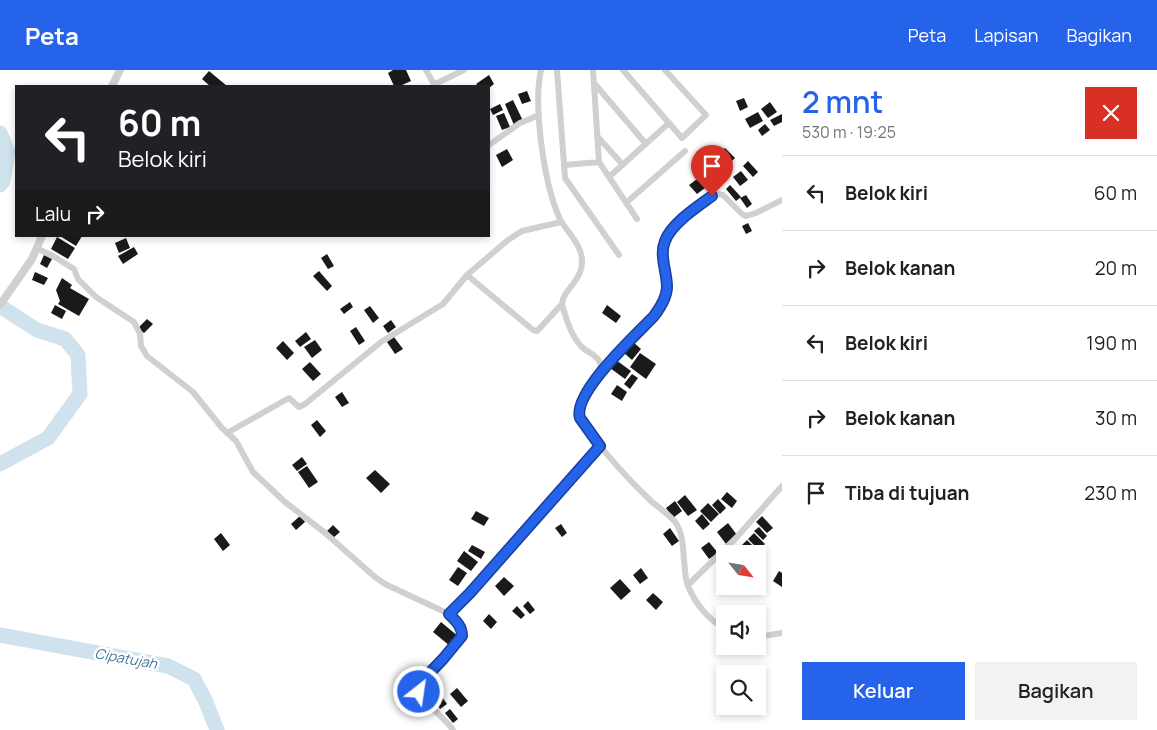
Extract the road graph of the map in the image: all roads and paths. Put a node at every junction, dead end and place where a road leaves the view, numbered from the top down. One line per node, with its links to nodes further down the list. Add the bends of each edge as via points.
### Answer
1 (120, 70): 10 (street)
2 (426, 70): 11 (street)
3 (464, 70): 11 (street)
4 (541, 70): 12 (street)
5 (557, 70): 19 (street)
6 (593, 70): 9 (street)
7 (623, 70): 13 (street)
8 (665, 70): 13 (street, via 706,115 682,138)
9 (594, 83): 14 (street); 16 (street)
10 (112, 85)
11 (435, 85)
12 (539, 115): 15 (street, via 520,123); 25 (street, via 551,189)
13 (669, 123): 16 (street)
14 (597, 135): 18 (street); 20 (street)
15 (490, 144)
16 (646, 144): 20 (street)
17 (686, 151): 23 (street)
18 (599, 162): 19 (street); 21 (street)
19 (564, 165): 28 (street, via 564,178)
20 (622, 165): 21 (street)
21 (609, 177): 23 (street)
22 (782, 200): 32 (street, via 748,216 723,195 717,194 676,224 664,243 667,289 660,307)
23 (626, 202): 24 (street)
24 (637, 219)
25 (561, 222): 29 (street, via 522,231); 31 (street, via 578,245 583,264)
26 (42, 237): 27 (street)
27 (36, 248): 30 (street, via 32,260); 33 (street, via 74,269 78,279 96,297 134,322 147,356 193,392)
28 (619, 255)
29 (467, 275): 31 (street, via 533,330 537,331); 33 (street, via 444,304 381,342 305,404 299,407 288,398)
30 (0, 305)
31 (561, 305): 32 (street, via 581,346 597,357)
32 (600, 373): 34 (street, via 588,388 579,413)
33 (227, 433): 37 (street, via 236,441 253,472 363,568 385,584)
34 (600, 446): 36 (street, via 642,493 677,524); 37 (street)
35 (782, 486): 36 (street)
36 (688, 585): 38 (street, via 708,616)
37 (449, 614): 41 (street, via 458,623 462,636 420,683 419,692)
38 (716, 622)
39 (782, 633): 40 (street)
40 (766, 636)
41 (453, 730)

